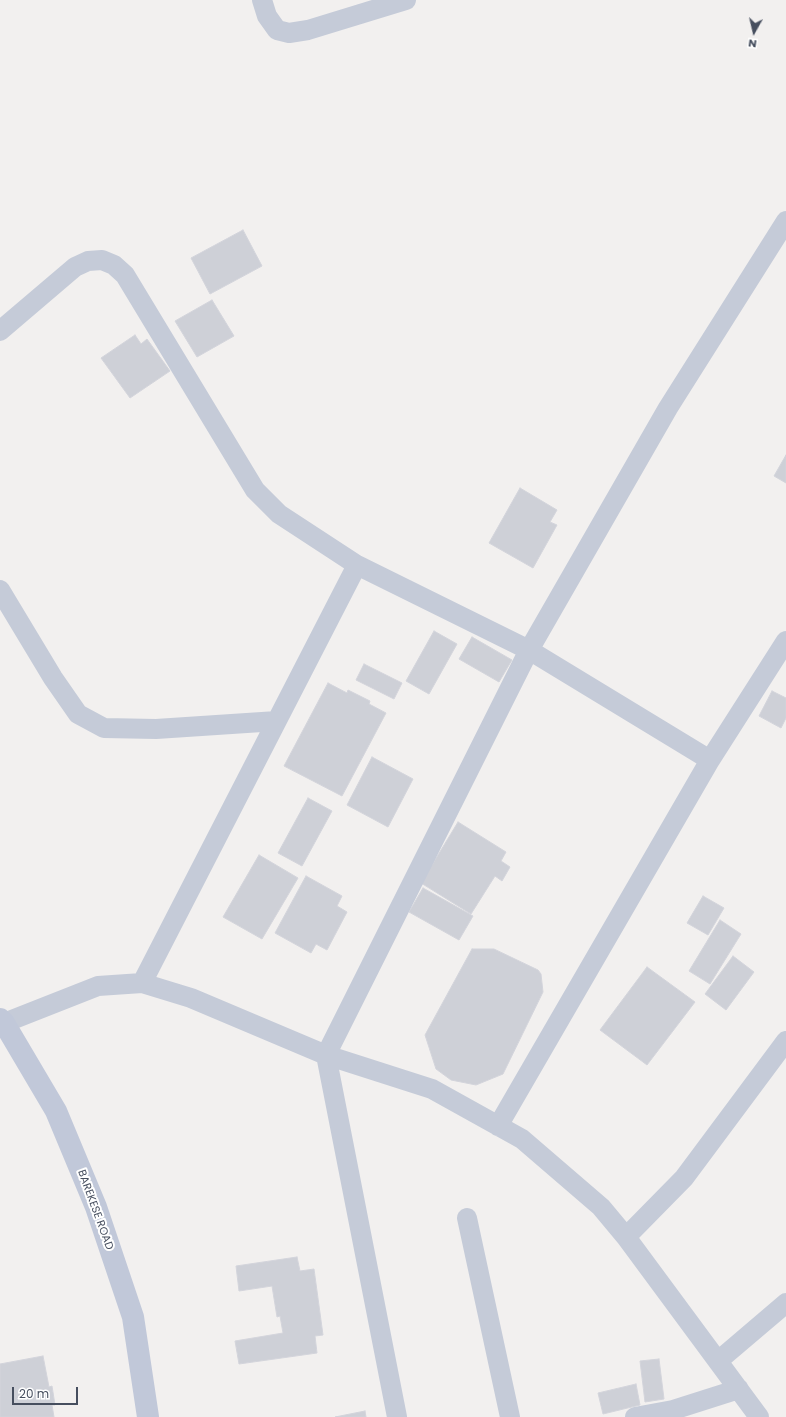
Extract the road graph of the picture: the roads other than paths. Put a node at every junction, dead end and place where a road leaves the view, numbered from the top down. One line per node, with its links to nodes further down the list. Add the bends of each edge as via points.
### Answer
1 (262, 0): 2 (street, via 267,16 277,30 289,33 308,30)
2 (406, 0)
3 (786, 221): 8 (street, via 668,408)
4 (0, 331): 5 (street, via 75,267 88,261 102,260 114,265 126,275 255,490 279,514)
5 (357, 565): 8 (street); 9 (street)
6 (0, 590): 9 (street, via 78,714 104,728 156,729)
7 (786, 641): 10 (street)
8 (529, 650): 10 (street); 14 (street)
9 (276, 721): 11 (street)
10 (710, 760): 15 (street)
11 (142, 983): 12 (street, via 98,986); 14 (street, via 191,998)
12 (2, 1021): 22 (main road, BAREKESE ROAD, via 56,1111 96,1206 132,1317)
13 (786, 1041): 17 (street, via 684,1178)
14 (326, 1055): 15 (street, via 432,1089); 23 (street)
15 (498, 1126): 17 (street, via 522,1139 601,1207)
16 (467, 1218): 24 (street)
17 (626, 1237): 19 (street)
18 (786, 1303): 19 (street)
19 (718, 1360): 20 (street)
20 (739, 1389): 21 (street); 26 (street)
21 (674, 1413): 25 (street)
22 (148, 1417)
23 (397, 1417)
24 (510, 1417)
25 (635, 1417)
26 (759, 1417)

